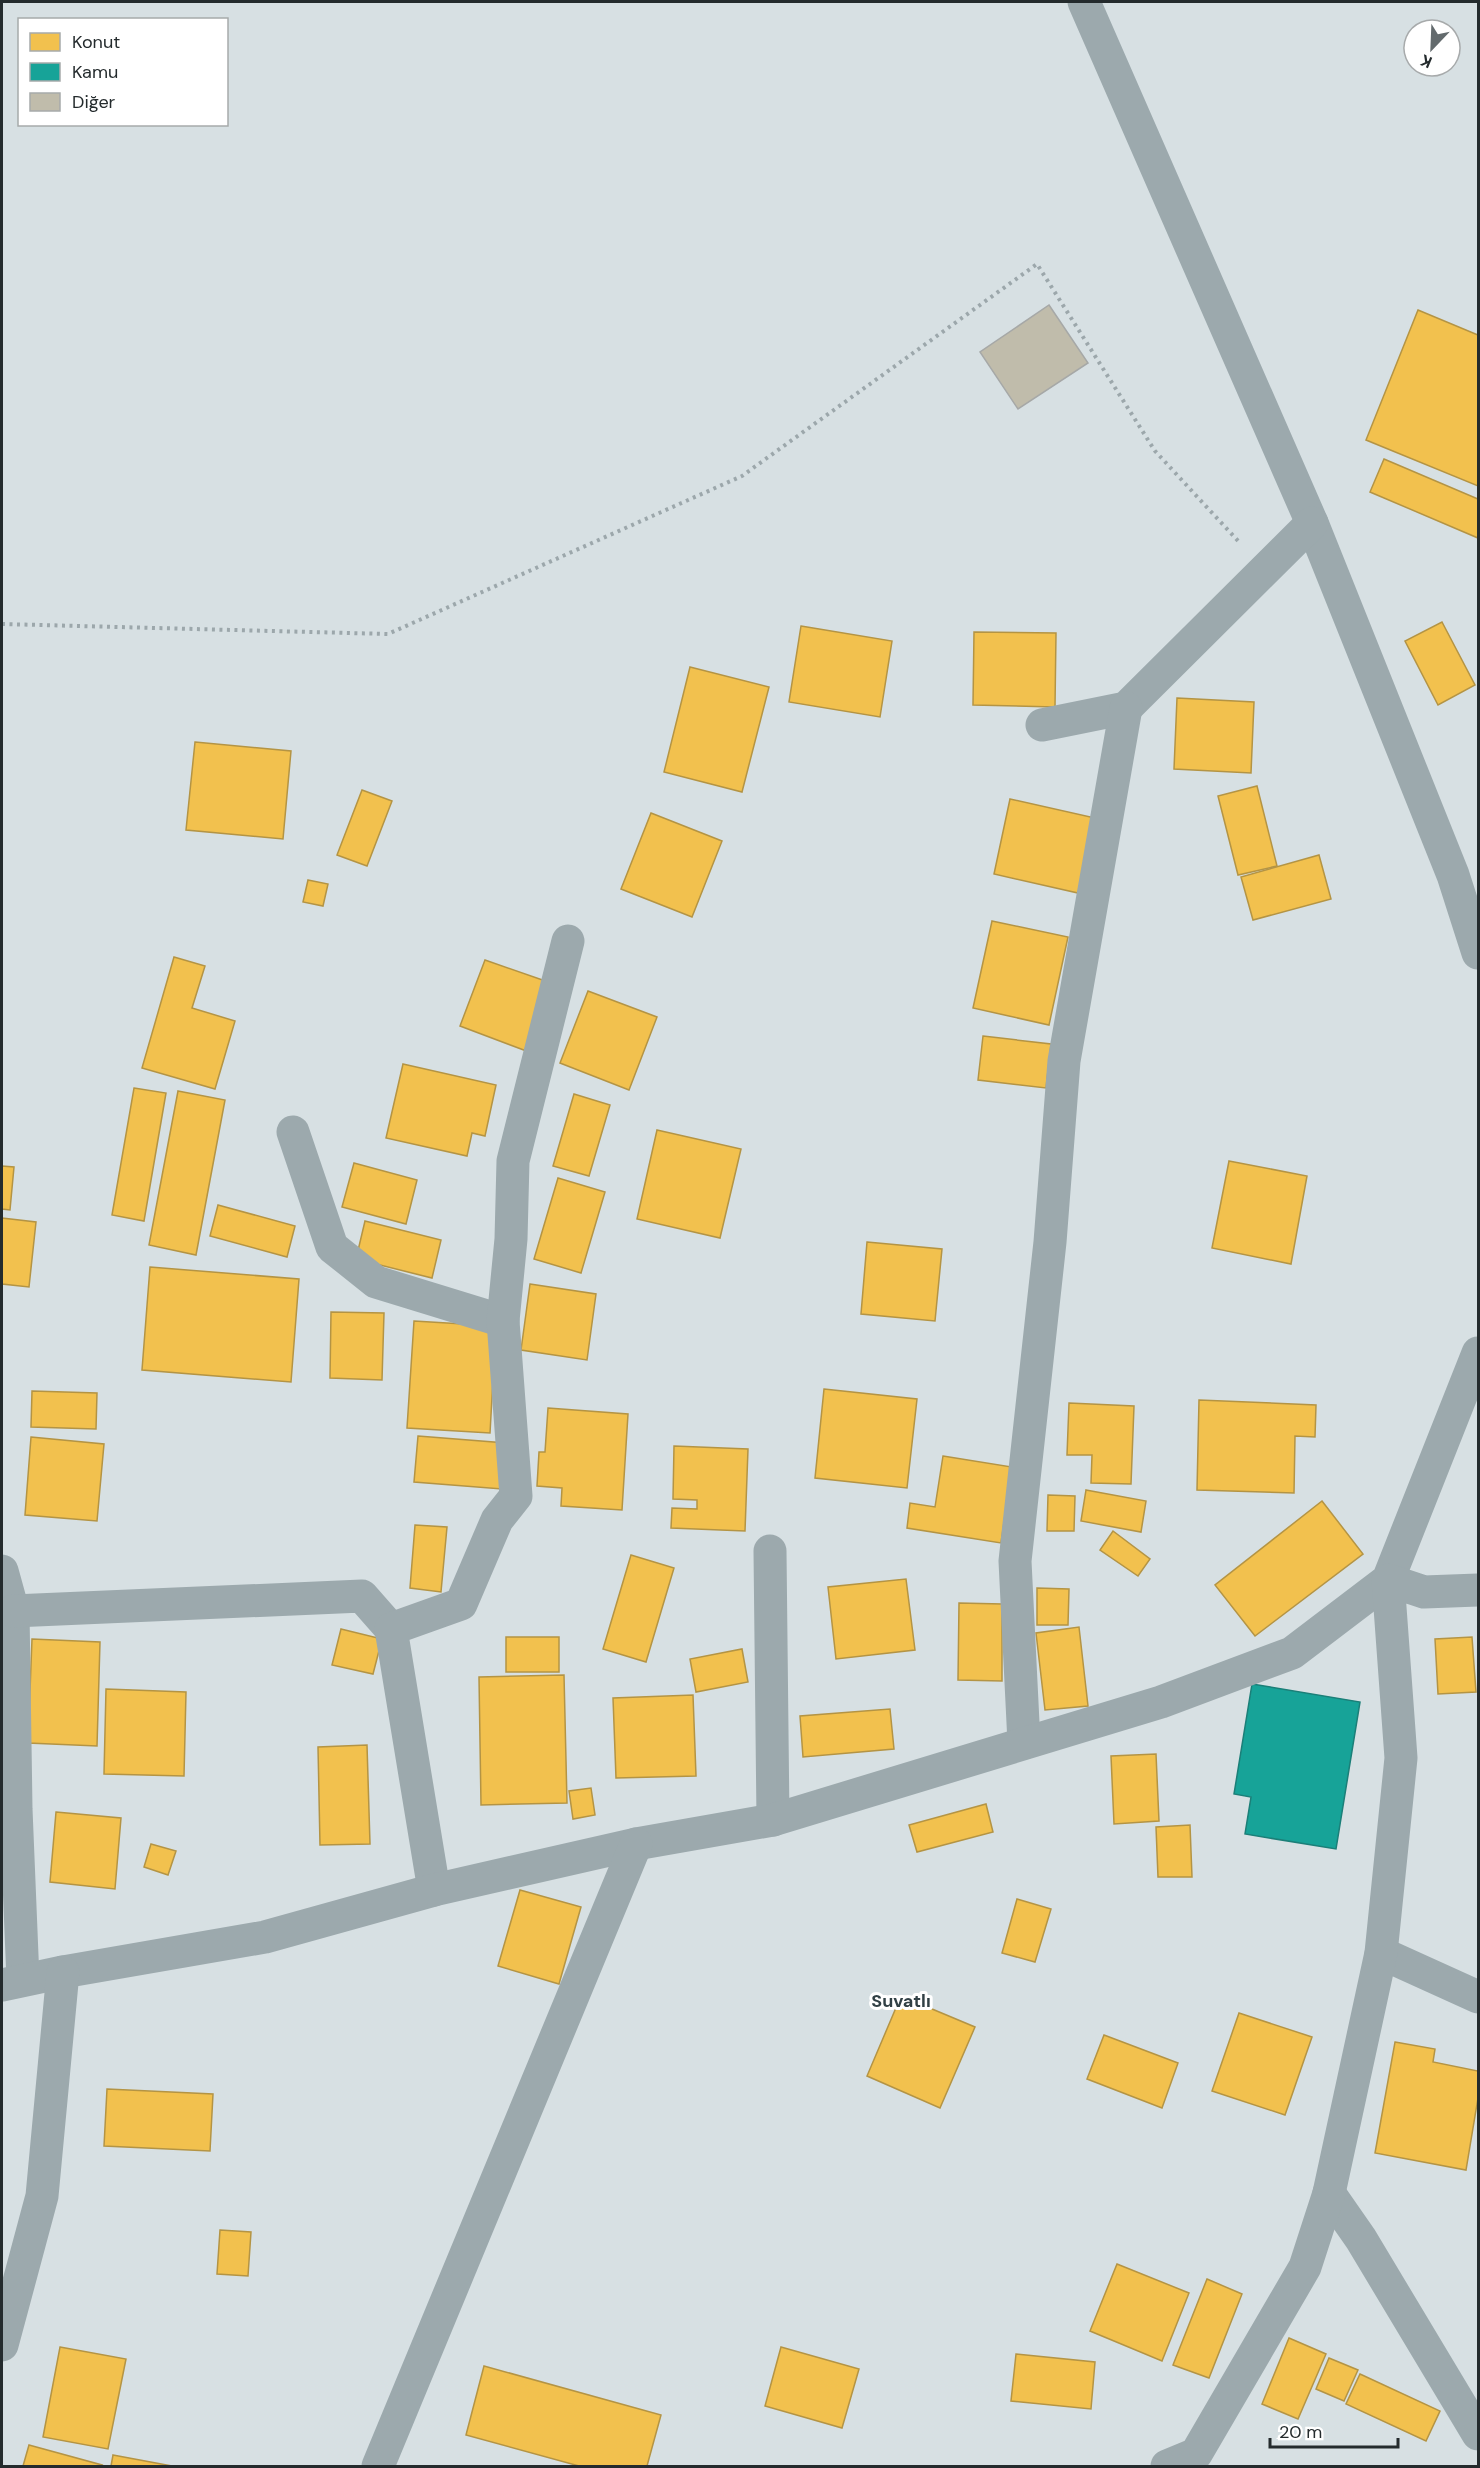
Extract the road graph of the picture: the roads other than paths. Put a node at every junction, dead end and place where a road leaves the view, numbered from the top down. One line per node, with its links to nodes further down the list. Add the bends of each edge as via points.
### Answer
1 (1084, 2): 2 (street)
2 (1312, 523): 3 (street); 6 (street, via 1453,875)
3 (1126, 708): 4 (street); 16 (street, via 1065,1061 1050,1242 1015,1561)
4 (1042, 725)
5 (568, 941): 8 (street, via 513,1161)
6 (1479, 953)
7 (293, 1132): 8 (street, via 332,1247 376,1282)
8 (503, 1321): 15 (street, via 516,1496 497,1520 461,1604)
9 (1479, 1353): 12 (street)
10 (771, 1551): 17 (street)
11 (2, 1571): 14 (street)
12 (1388, 1580): 13 (street, via 1424,1592); 16 (street, via 1292,1653 1161,1702); 20 (street, via 1401,1758)
13 (1479, 1590)
14 (13, 1611): 15 (street, via 362,1596); 22 (street, via 16,1809)
15 (391, 1629): 19 (street)
16 (1024, 1743): 17 (street)
17 (773, 1820): 18 (street)
18 (636, 1844): 19 (street); 27 (street)
19 (434, 1890): 21 (street, via 265,1937)
20 (1381, 1953): 23 (street); 24 (street)
21 (63, 1972): 22 (street); 25 (street, via 42,2196)
22 (12, 1983)
23 (1479, 1996)
24 (1329, 2193): 26 (street); 28 (street, via 1305,2267 1196,2454)
25 (2, 2345)
26 (1479, 2434)
27 (378, 2466)
28 (1167, 2466)

